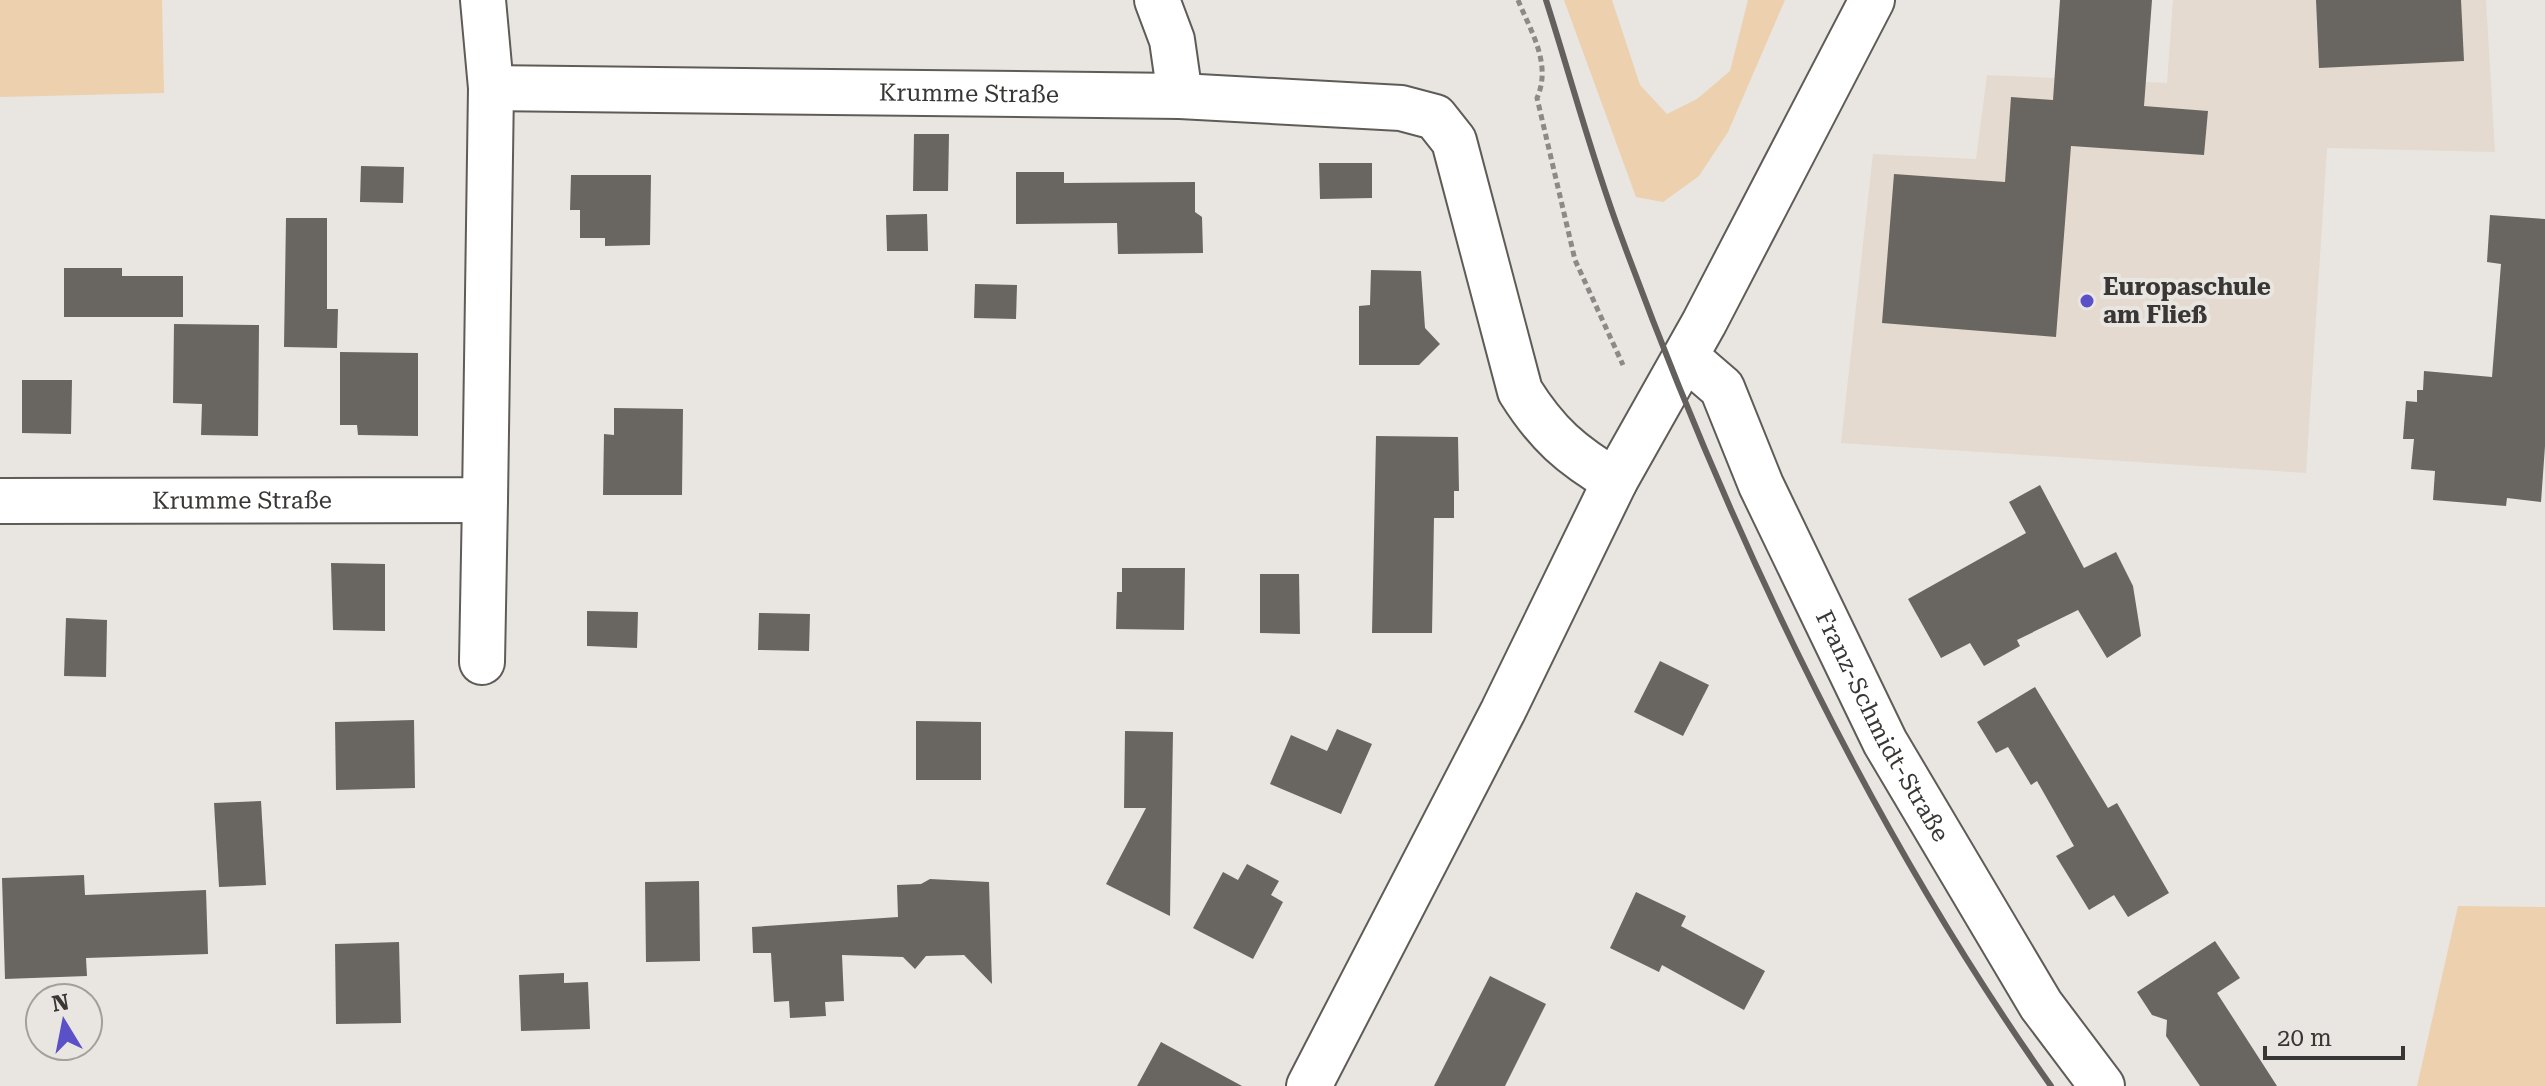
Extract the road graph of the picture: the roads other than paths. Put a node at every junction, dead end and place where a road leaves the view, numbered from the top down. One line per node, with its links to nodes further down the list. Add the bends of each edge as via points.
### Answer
1 (483, 0): 4 (street)
2 (1157, 0): 5 (street, via 1172,40)
3 (1872, 0): 6 (street)
4 (491, 88): 5 (street, Krumme Straße); 8 (street)
5 (1180, 96): 7 (street, Krumme Straße, via 1401,108 1435,117 1454,141 1520,391 1541,424 1577,459)
6 (1686, 357): 7 (street); 12 (street, Franz-Schmidt-Straße, via 1722,388 1761,485 1885,742 2041,1005)
7 (1615, 481): 11 (street)
8 (485, 500): 9 (street, Krumme Straße); 10 (street)
9 (0, 501)
10 (482, 662)
11 (1309, 1086)
12 (2102, 1086)

